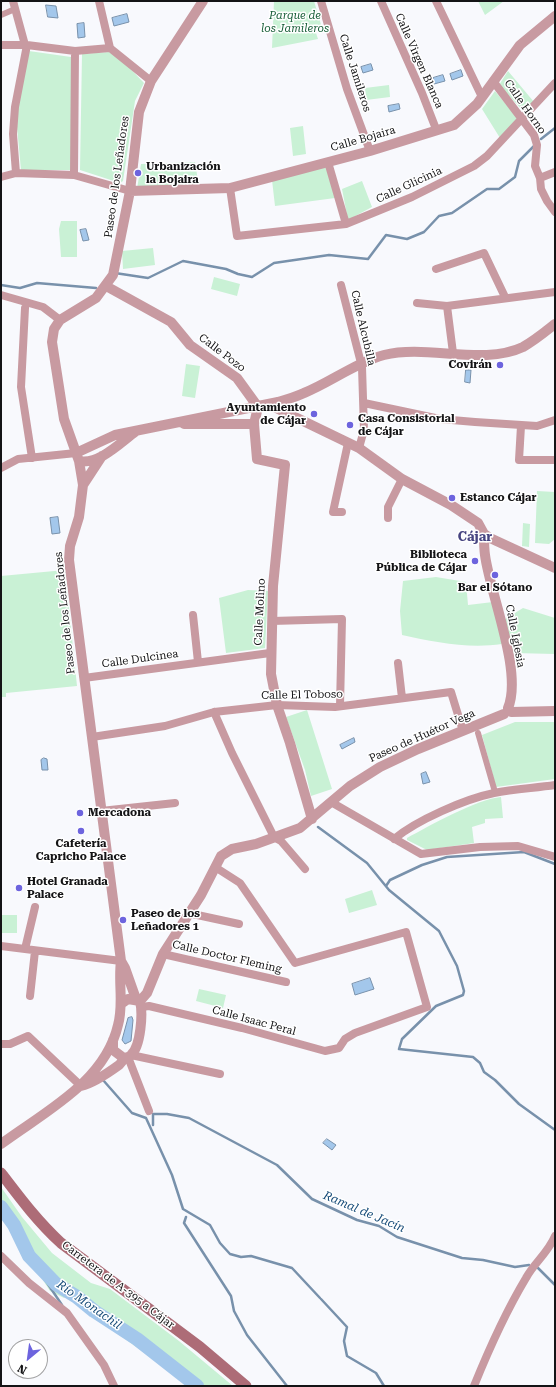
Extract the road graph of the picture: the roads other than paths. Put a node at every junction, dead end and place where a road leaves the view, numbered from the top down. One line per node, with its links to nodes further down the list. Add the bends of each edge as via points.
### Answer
1 (13, 1): 7 (street)
2 (99, 1): 12 (street)
3 (203, 1): 14 (street, Paseo de los Leñadores)
4 (321, 1): 20 (street, Calle Jamileros, via 347,89)
5 (380, 1): 19 (street, Calle Virgen Blanca)
6 (436, 1): 17 (street)
7 (15, 9): 8 (street); 11 (street)
8 (1, 15)
9 (555, 16): 15 (street, Calle Bojaira, via 520,45)
10 (1, 45): 11 (street)
11 (26, 45): 13 (street); 23 (street, via 15,107 13,134)
12 (110, 48): 13 (street); 14 (street)
13 (75, 51): 24 (street)
14 (151, 81): 28 (street, Paseo de los Leñadores, via 139,112)
15 (493, 81): 17 (street, Calle Bojaira); 18 (street, Calle Horno)
16 (555, 83): 18 (street, Calle Glicinia)
17 (482, 97): 19 (street, Calle Bojaira, via 454,125)
18 (522, 120): 26 (street, Calle Horno, via 534,135 537,144 534,166); 30 (street, Calle Glicinia, via 474,166 412,198)
19 (436, 130): 20 (street, Calle Bojaira)
20 (370, 151): 21 (street, Calle Bojaira)
21 (328, 162): 27 (street, Calle Bojaira); 30 (street)
22 (555, 172): 26 (street)
23 (16, 173): 24 (street); 25 (street)
24 (74, 175): 28 (street)
25 (1, 177)
26 (540, 178): 29 (street, Calle Horno, via 541,189)
27 (230, 188): 28 (street, Calle Bojaira); 30 (street, Calle Glicinia, via 237,236)
28 (130, 191): 32 (street, Paseo de los Leñadores, via 113,275)
29 (555, 212)
30 (346, 224)
31 (436, 269): 36 (street, via 484,253)
32 (106, 286): 40 (street, Paseo de los Leñadores, via 96,298); 45 (street, Calle Pozo, via 171,322 190,345 236,378)
33 (341, 286): 43 (street, Calle Alcubilla)
34 (555, 292): 36 (street)
35 (1, 295): 40 (street, via 42,307)
36 (505, 297): 38 (street)
37 (417, 303): 38 (street)
38 (447, 306): 42 (street)
39 (25, 308): 55 (street, via 21,387)
40 (60, 320): 53 (street, Paseo de los Leñadores, via 54,329 52,342 64,419)
41 (555, 324): 42 (street, via 522,347 500,353)
42 (453, 353): 43 (street, via 402,351)
43 (361, 364): 44 (street, Calle Alcubilla); 45 (street, via 304,393)
44 (364, 403): 49 (street, via 440,419); 52 (street, Calle Alcubilla, via 364,430)
45 (263, 406): 46 (street); 48 (street); 51 (street)
46 (174, 422): 48 (street, via 188,425); 50 (street)
47 (554, 423): 49 (street)
48 (254, 424): 65 (street, Calle Molino, via 257,459 285,465)
49 (521, 426): 56 (street, via 519,460)
50 (136, 430): 53 (street, via 81,447); 54 (street)
51 (348, 443): 52 (street); 60 (street, via 333,512)
52 (359, 448): 58 (street)
53 (76, 453): 54 (street, via 87,463); 55 (street); 59 (street, Paseo de los Leñadores)
54 (102, 456): 59 (street)
55 (32, 458): 57 (street, via 18,460)
56 (555, 460)
57 (1, 468)
58 (402, 479): 61 (street, via 388,507); 62 (street, via 451,505 478,523)
59 (83, 485): 69 (street, Paseo de los Leñadores, via 69,560)
60 (342, 512)
61 (388, 518)
62 (484, 534): 63 (street); 73 (street, Calle Iglesia, via 485,555 501,621 512,683)
63 (555, 568)
64 (193, 615): 67 (street)
65 (272, 621): 66 (street, Calle Molino); 72 (street, via 342,619)
66 (270, 653): 67 (street, Calle Dulcinea); 71 (street, Calle Molino)
67 (198, 662): 69 (street, Calle Dulcinea)
68 (398, 663): 70 (street)
69 (84, 678): 78 (street, Paseo de los Leñadores)
70 (402, 698): 72 (street, Calle El Toboso); 76 (street, Calle El Toboso, via 451,692)
71 (277, 705): 72 (street, Calle El Toboso); 75 (street, Calle El Toboso); 84 (street, Calle Molino)
72 (340, 706)
73 (507, 711): 74 (street, Paseo de Huétor Vega); 76 (street, Paseo de Huétor Vega)
74 (555, 711)
75 (214, 712): 78 (street, Calle El Toboso, via 165,726); 85 (street)
76 (463, 731): 82 (street, Paseo de Huétor Vega, via 380,767)
77 (478, 733): 80 (street)
78 (92, 737): 83 (street, Paseo de los Leñadores)
79 (555, 785): 80 (street)
80 (495, 792): 86 (street, via 426,819)
81 (175, 802): 83 (street)
82 (331, 802): 84 (street, Paseo de Huétor Vega); 86 (street)
83 (101, 811): 97 (street, Paseo de los Leñadores)
84 (312, 819): 85 (street, Paseo de Huétor Vega, via 300,828)
85 (274, 837): 88 (street, Paseo de Huétor Vega, via 232,849 222,856); 89 (street, via 281,841)
86 (394, 839): 87 (street, via 421,854 480,847 518,846)
87 (555, 857)
88 (215, 866): 91 (street, Paseo de Huétor Vega, via 201,895); 100 (street, Calle Isaac Peral, via 240,883 295,963 406,932 427,1007 355,1033 345,1039 339,1048 325,1051)
89 (305, 869)
90 (35, 907): 94 (street)
91 (188, 913): 92 (street); 96 (street, Paseo de Huétor Vega)
92 (239, 924)
93 (1, 946): 94 (street)
94 (25, 949): 95 (street)
95 (35, 950): 97 (street); 99 (street)
96 (163, 954): 98 (street, Calle Doctor Fleming); 100 (street, Paseo de Huétor Vega, via 147,993)
97 (121, 961): 100 (street, Paseo de los Leñadores); 101 (street, Paseo de los Leñadores)
98 (286, 982)
99 (30, 996)
100 (140, 1002): 101 (street, via 128,999); 104 (street, via 140,1034 135,1048)
101 (121, 1004): 102 (street, Paseo de los Leñadores, via 119,1024)
102 (113, 1040): 104 (street, via 114,1050); 106 (street)
103 (1, 1044): 106 (street, via 10,1044 28,1036)
104 (128, 1057): 105 (street); 106 (street, via 90,1084); 107 (street)
105 (220, 1074)
106 (81, 1086): 108 (street)
107 (149, 1111)
108 (1, 1144)
109 (1, 1173): 113 (main road, Carretera de A-395 a Cájar, via 26,1207 56,1238 200,1347)
110 (555, 1236): 114 (street, via 546,1253 526,1278 488,1351)
111 (1, 1256): 112 (street, via 67,1313 104,1365)
112 (114, 1386)
113 (246, 1386)
114 (474, 1386)

